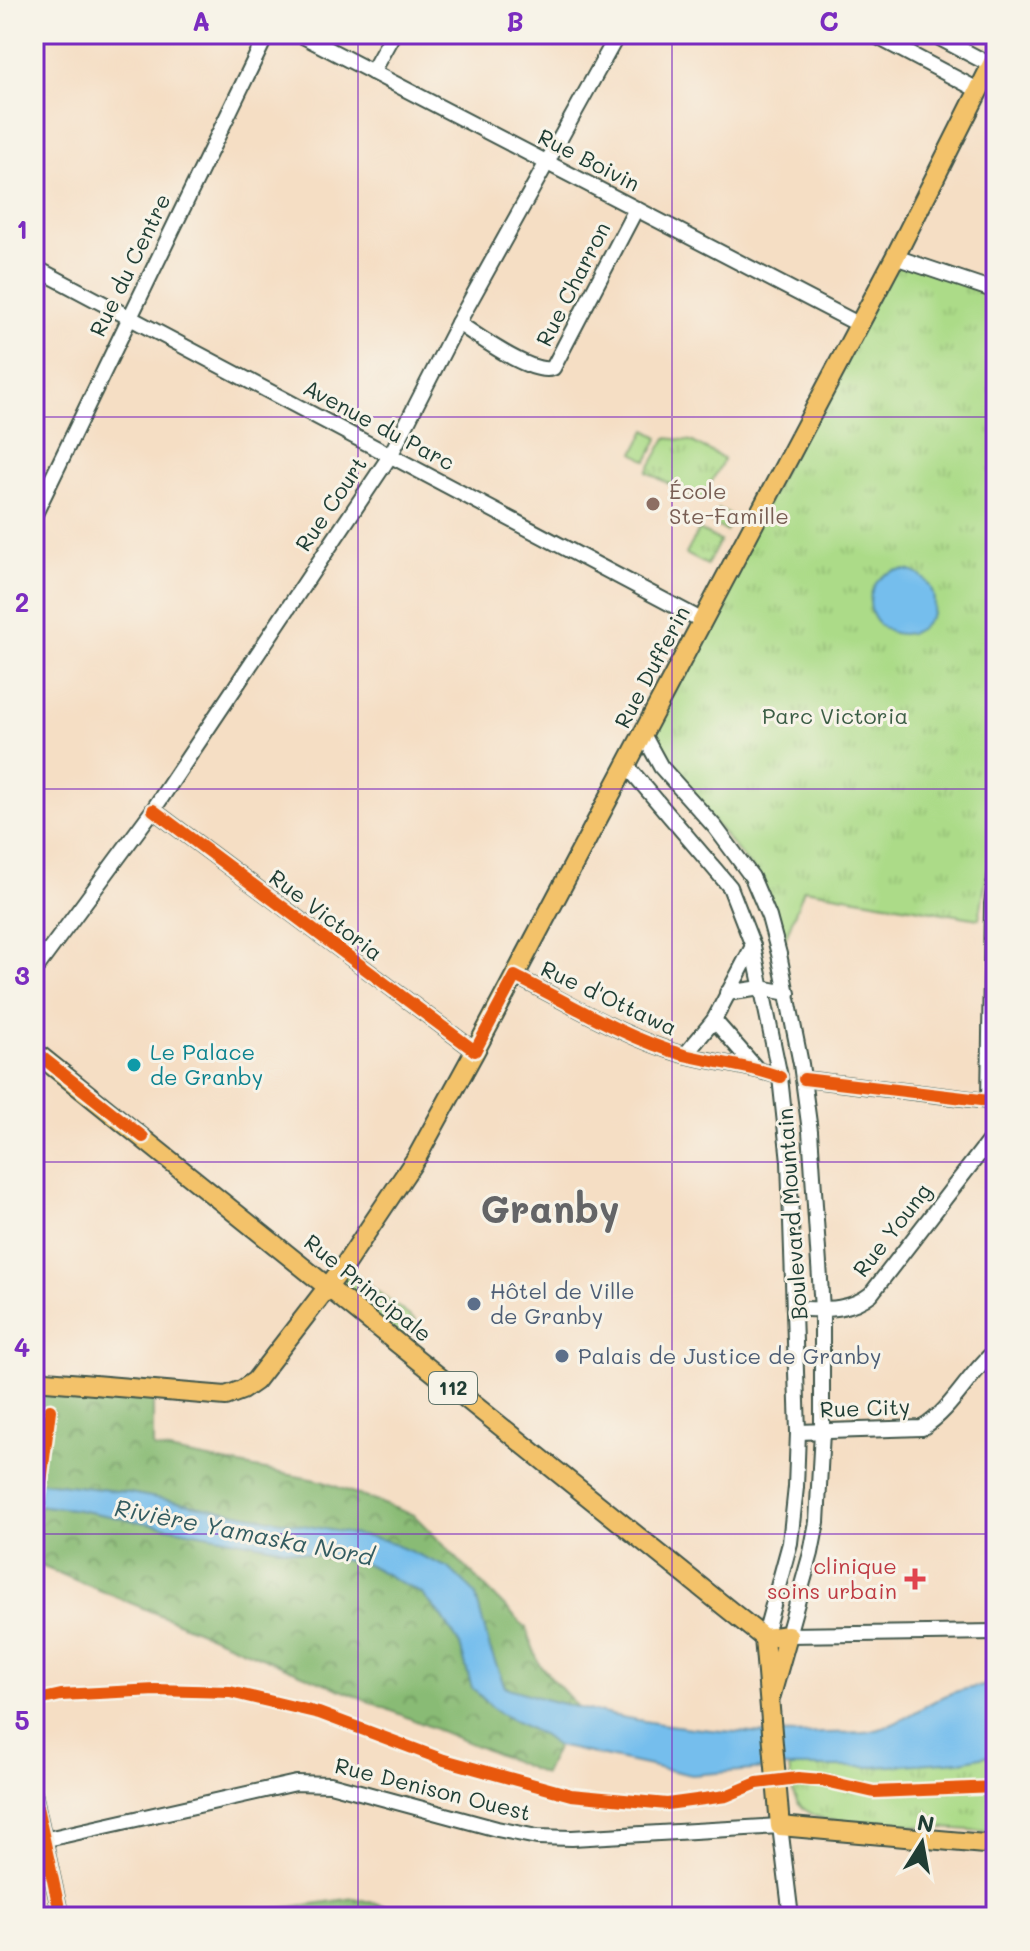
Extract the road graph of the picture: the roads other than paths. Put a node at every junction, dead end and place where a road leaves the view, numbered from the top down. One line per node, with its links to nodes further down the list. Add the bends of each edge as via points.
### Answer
1 (267, 34): 15 (street, Rue du Centre)
2 (299, 34): 8 (street, Rue Boivin)
3 (393, 34): 8 (street)
4 (618, 34): 10 (street, Rue Court)
5 (872, 34): 9 (street)
6 (932, 34): 7 (street)
7 (994, 61): 9 (main road, Rue Dufferin)
8 (372, 72): 10 (street, Rue Boivin)
9 (978, 90): 12 (main road, Rue Dufferin)
10 (548, 163): 11 (street, Rue Boivin); 16 (street, Rue Court)
11 (636, 209): 16 (street, Rue Charron, via 553,368 529,366); 17 (street, Rue Boivin)
12 (895, 257): 14 (street); 17 (main road, Rue Dufferin)
13 (34, 267): 15 (street, Avenue du Parc)
14 (996, 291)
15 (129, 318): 18 (street, Avenue du Parc); 19 (street, Rue du Centre)
16 (458, 323): 18 (street, Rue Court)
17 (860, 325): 20 (main road, Rue Dufferin)
18 (390, 456): 20 (street, Avenue du Parc); 23 (street, Rue Court)
19 (34, 516)
20 (703, 621): 21 (main road, Rue Dufferin)
21 (643, 734): 22 (main road, Rue Dufferin); 30 (street, Boulevard Mountain, via 661,767 752,877 769,917)
22 (627, 766): 25 (street, Boulevard Mountain, via 730,887); 27 (main road, Rue Dufferin)
23 (153, 810): 26 (street, Rue Court); 33 (street, Rue Victoria)
24 (996, 873): 38 (street)
25 (753, 946): 28 (street, Boulevard Mountain); 29 (street)
26 (34, 971)
27 (515, 976): 33 (main road, Rue Dufferin); 34 (street, Rue d'Ottawa)
28 (761, 988): 29 (street); 30 (street); 36 (street, Boulevard Mountain)
29 (727, 993): 31 (street)
30 (788, 993): 37 (street, Boulevard Mountain)
31 (714, 1020): 34 (street); 35 (street)
32 (34, 1051): 40 (main road, Rue Principale / 112)
33 (475, 1051): 40 (main road, Rue Dufferin, via 417,1157)
34 (685, 1055): 35 (street, Rue d'Ottawa)
35 (756, 1068): 36 (street, Rue d'Ottawa)
36 (780, 1077): 41 (street, Boulevard Mountain)
37 (804, 1079): 38 (street); 42 (street, Boulevard Mountain)
38 (993, 1102)
39 (996, 1132): 42 (street, Rue Young, via 871,1294 843,1308)
40 (328, 1286): 44 (main road, Rue Dufferin, via 255,1381 226,1396); 49 (main road, Rue Principale / 112)
41 (796, 1309): 42 (street, Rue Young); 45 (street, Boulevard Mountain)
42 (822, 1309): 46 (street, Boulevard Mountain)
43 (996, 1350): 46 (street, Rue City, via 938,1418 922,1428)
44 (34, 1380)
45 (798, 1432): 46 (street, Rue City); 49 (street, Boulevard Mountain, via 790,1543)
46 (822, 1432): 48 (street, Boulevard Mountain, via 817,1522)
47 (996, 1632): 48 (street)
48 (788, 1635): 49 (main road); 50 (main road)
49 (764, 1638): 50 (main road)
50 (771, 1695): 52 (main road)
51 (34, 1793): 53 (street)
52 (780, 1826): 53 (street, Rue Denison Ouest, via 537,1837 330,1784 296,1783); 54 (main road); 56 (street)
53 (39, 1841): 55 (street)
54 (996, 1845)
55 (61, 1917)
56 (791, 1917)

